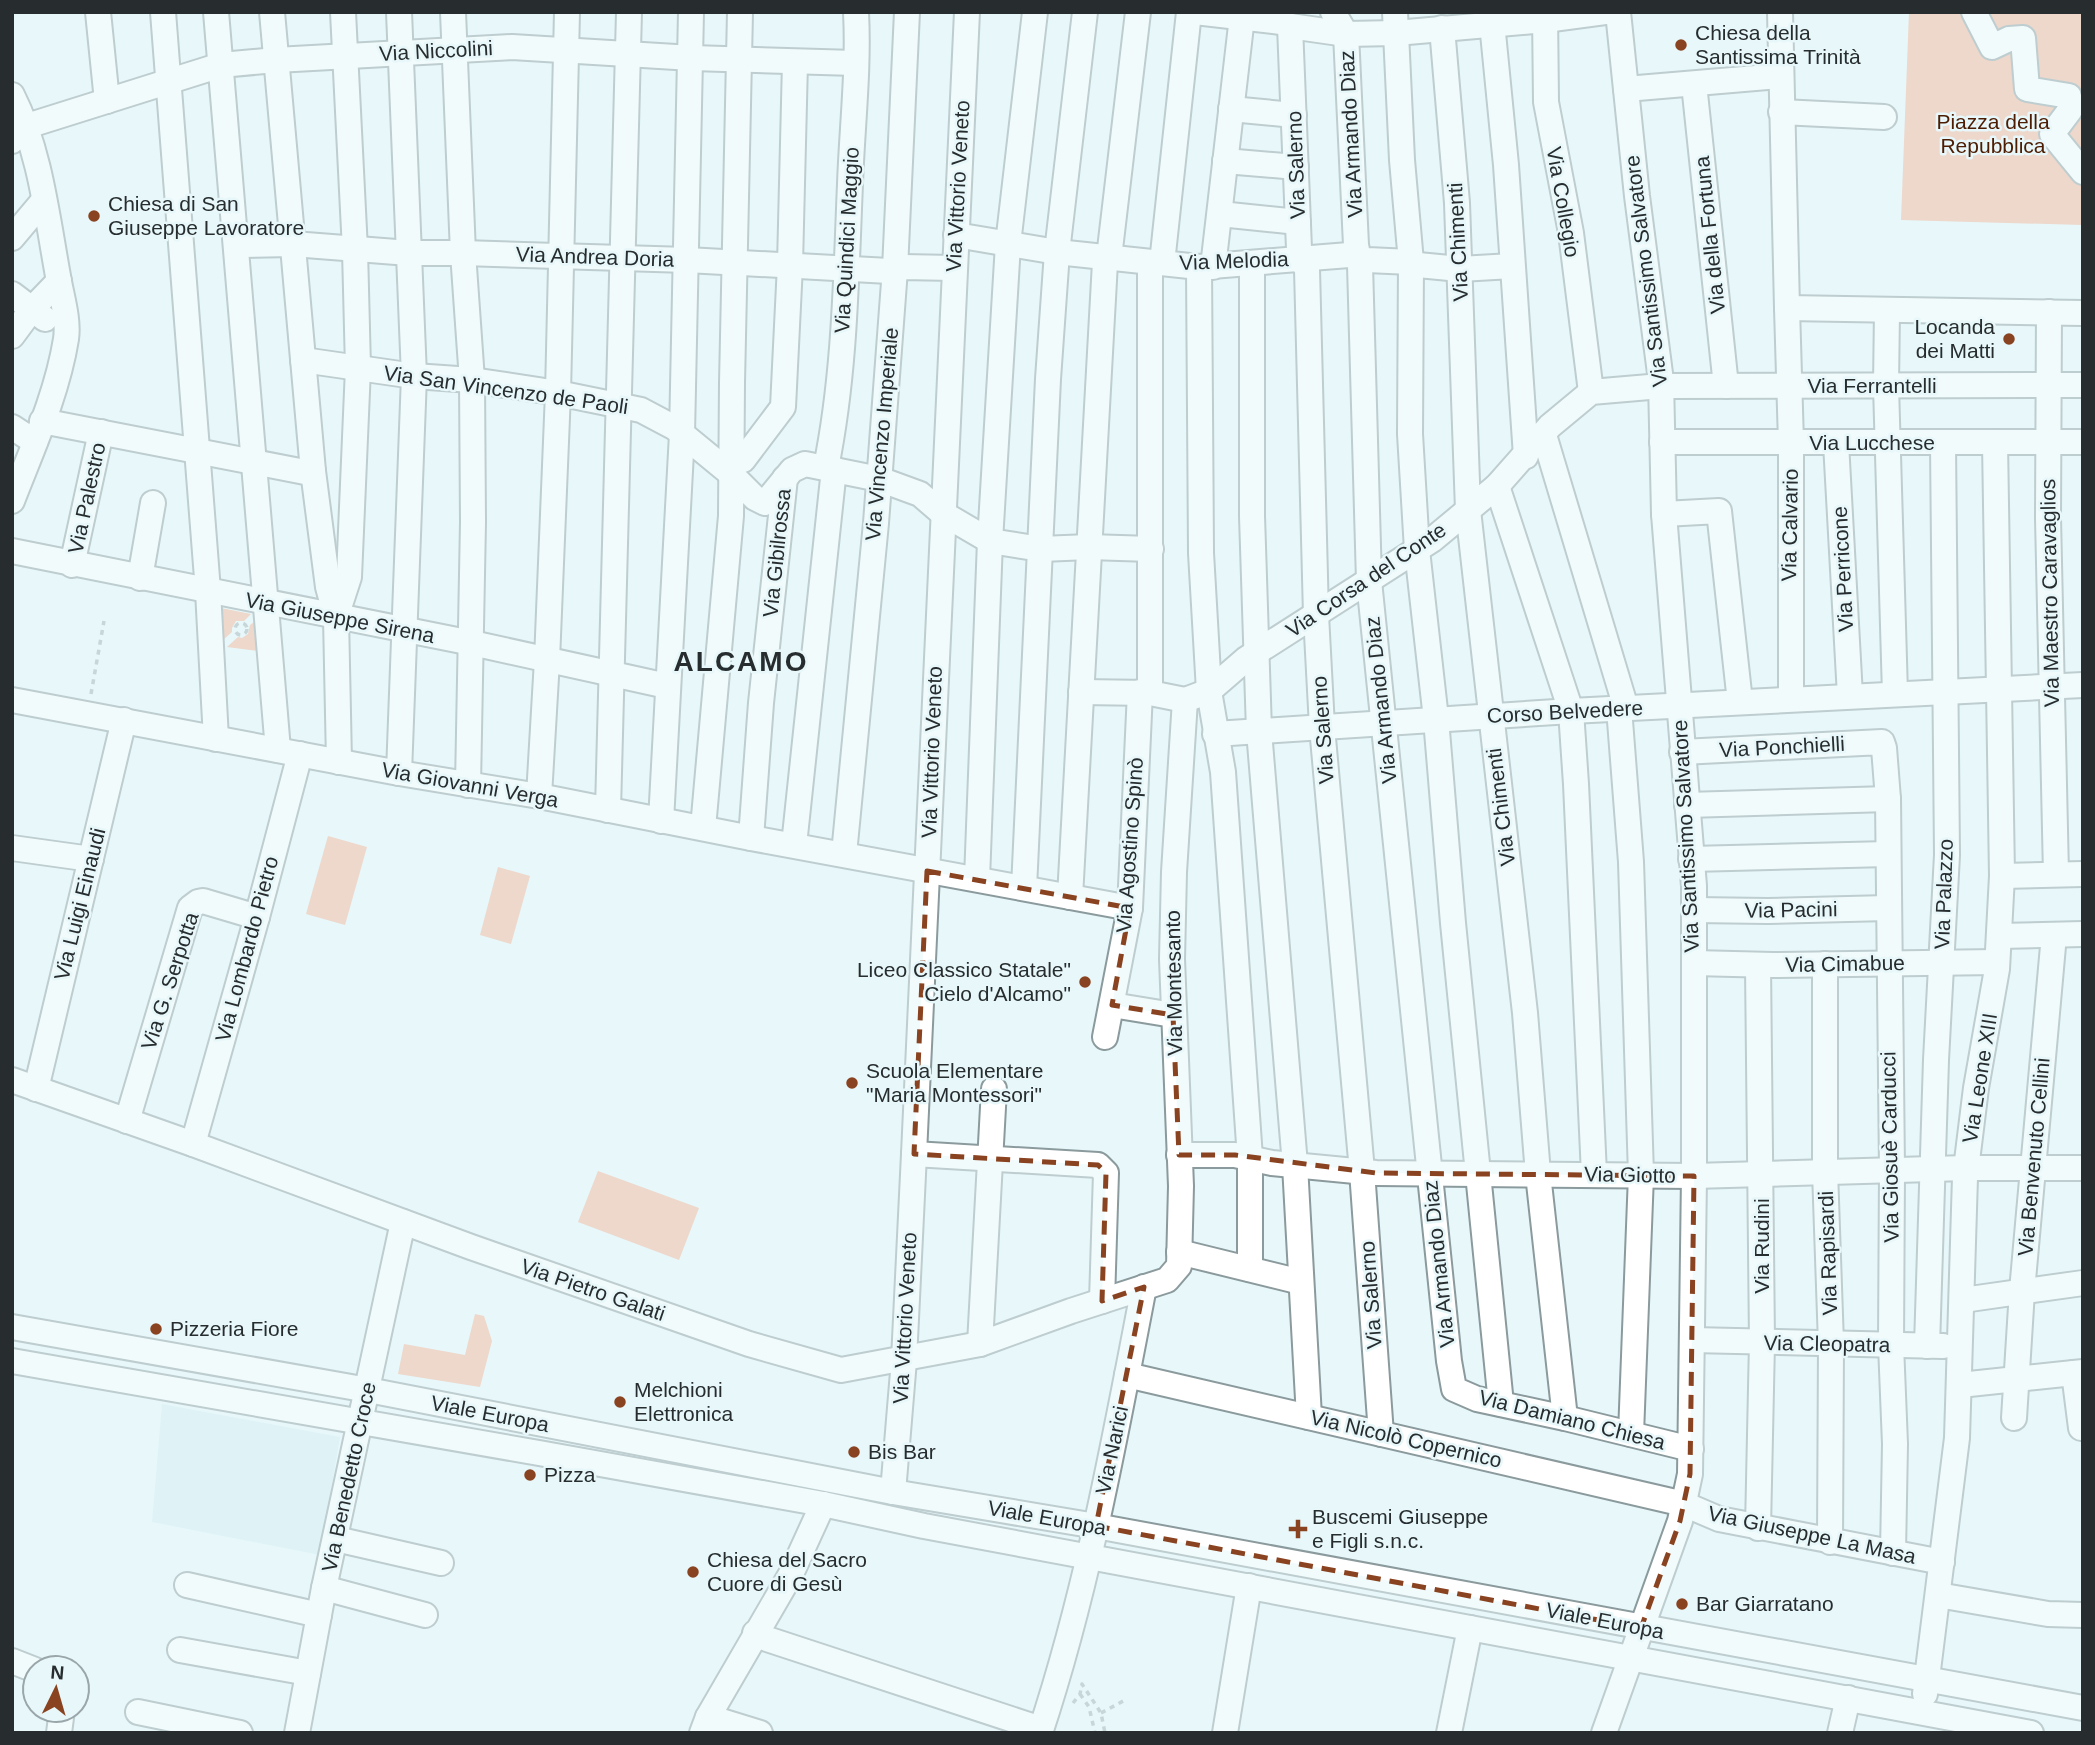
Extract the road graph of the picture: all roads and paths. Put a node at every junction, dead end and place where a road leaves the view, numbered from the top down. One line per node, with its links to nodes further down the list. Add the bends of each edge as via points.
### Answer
1 (98, 12): 48 (street)
2 (163, 12): 44 (street)
3 (216, 12): 42 (street, Via Lombardo Pietro)
4 (272, 12): 39 (street)
5 (343, 12): 36 (street)
6 (400, 12): 34 (street)
7 (453, 12): 32 (street)
8 (567, 12): 33 (street)
9 (629, 12): 35 (street)
10 (691, 12): 37 (street)
11 (740, 12): 38 (street)
12 (856, 12): 41 (street, Via Quindici Maggio)
13 (907, 12): 84 (street, Via Vincenzo Imperiale)
14 (967, 12): 60 (street, Via Vittorio Veneto)
15 (1035, 12): 63 (street)
16 (1085, 12): 66 (street)
17 (1138, 12): 70 (street)
18 (1188, 12): 77 (street, Via Agostino Spinò)
19 (1195, 12): 26 (street)
20 (1333, 12): 31 (street, Via Armando Diaz)
21 (1605, 12): 25 (street)
22 (1618, 12): 46 (street, Via Santissimo Salvatore)
23 (1780, 12): 43 (street)
24 (1974, 12): 56 (street, via 1992,47 2023,38 2027,89 2069,96 2070,110 2052,134)
25 (1545, 16): 30 (street); 105 (street, Via Collegio, via 1546,102 1571,233)
26 (1242, 17): 27 (street); 49 (street)
27 (1282, 20): 31 (street); 51 (street, Via Salerno)
28 (1395, 22): 29 (street); 31 (street); 75 (street)
29 (1443, 23): 30 (street); 85 (street, Via Chimenti)
30 (1492, 23): 80 (street)
31 (1346, 34): 71 (street, Via Armando Diaz)
32 (455, 49): 33 (street, Via Niccolini); 34 (street, Via Niccolini); 68 (street)
33 (568, 50): 35 (street, Via Niccolini); 69 (street)
34 (401, 54): 36 (street, Via Niccolini); 67 (street)
35 (627, 54): 37 (street, Via Niccolini); 72 (street)
36 (346, 55): 39 (street, Via Niccolini); 65 (street)
37 (692, 58): 38 (street, Via Niccolini); 74 (street)
38 (740, 59): 40 (street, Via Niccolini); 76 (street)
39 (276, 60): 42 (street, Via Niccolini); 62 (street)
40 (795, 62): 41 (street, Via Niccolini); 79 (street)
41 (855, 63): 82 (street, Via Quindici Maggio)
42 (220, 65): 44 (street, Via Niccolini); 64 (street, Via Lombardo Pietro)
43 (1780, 76): 45 (street); 50 (street)
44 (170, 82): 48 (street, Via Niccolini); 121 (street)
45 (1694, 84): 46 (street); 102 (street, Via della Fortuna)
46 (1626, 89): 101 (street, Via Santissimo Salvatore)
47 (12, 95): 53 (street)
48 (107, 101): 53 (street, Via Niccolini)
49 (1231, 110): 51 (street); 54 (street)
50 (1781, 111): 52 (street); 88 (street)
51 (1294, 115): 55 (street, Via Salerno)
52 (1884, 117)
53 (20, 133): 57 (street)
54 (1225, 161): 55 (street); 58 (street)
55 (1296, 167): 59 (street, Via Salerno)
56 (2083, 172)
57 (44, 200): 61 (street); 86 (street)
58 (1220, 214): 59 (street); 81 (street)
59 (1298, 222): 73 (street, Via Salerno)
60 (956, 234): 63 (street, Via Melodia); 83 (street, Via Vittorio Veneto)
61 (12, 238)
62 (293, 244): 64 (street, Via Andrea Doria); 65 (street, Via Andrea Doria); 95 (street)
63 (1008, 244): 66 (street, Via Melodia); 135 (street)
64 (236, 245): 123 (street, Via Lombardo Pietro)
65 (355, 250): 67 (street, Via Andrea Doria); 96 (street)
66 (1057, 252): 70 (street, Via Melodia); 137 (street)
67 (409, 253): 68 (street, Via Andrea Doria); 97 (street)
68 (463, 253): 69 (street, Via Andrea Doria); 98 (street)
69 (563, 256): 72 (street, Via Andrea Doria); 106 (street)
70 (1107, 256): 77 (street, Via Melodia); 136 (street)
71 (1358, 257): 73 (street, Via Melodia); 75 (street, Via Melodia); 143 (street, Via Armando Diaz)
72 (622, 258): 74 (street, Via Andrea Doria); 107 (street)
73 (1301, 259): 78 (street, Via Melodia); 146 (street, Via Salerno, via 1307,269)
74 (687, 260): 76 (street, Via Andrea Doria); 111 (street)
75 (1411, 262): 85 (street, Via Melodia); 139 (street, via 1410,433)
76 (735, 263): 79 (street, Via Andrea Doria); 125 (street)
77 (1156, 263): 81 (street, Via Melodia); 138 (street, Via Agostino Spinò)
78 (1252, 264): 81 (street, Via Melodia); 151 (street)
79 (790, 265): 82 (street, Via Andrea Doria); 125 (street, via 783,407)
80 (1512, 266): 85 (street, Via Melodia); 122 (street)
81 (1206, 267): 158 (street, via 1201,553)
82 (847, 268): 84 (street, Via Andrea Doria); 124 (street, Via Quindici Maggio)
83 (954, 268): 84 (street, Via Andrea Doria); 133 (street, Via Vittorio Veneto)
84 (895, 269): 128 (street, Via Vincenzo Imperiale)
85 (1460, 270): 132 (street, Via Chimenti)
86 (59, 281): 89 (street); 93 (street)
87 (12, 293): 89 (street)
88 (1787, 308): 90 (street); 103 (street, Via Calvario)
89 (32, 309): 93 (street); 94 (street)
90 (1887, 310): 91 (street); 104 (street)
91 (2049, 312): 92 (street); 99 (street, Via Maestro Caravaglios)
92 (2083, 313)
93 (66, 335): 109 (street)
94 (12, 336)
95 (303, 360): 96 (street, Via San Vincenzo de Paoli); 126 (street)
96 (358, 368): 97 (street, Via San Vincenzo de Paoli); 147 (street, via 349,577)
97 (414, 376): 98 (street, Via San Vincenzo de Paoli); 149 (street)
98 (472, 380): 106 (street, Via San Vincenzo de Paoli); 150 (street)
99 (2048, 385): 100 (street, Via Ferrantelli); 104 (street, Via Ferrantelli); 115 (street, Via Maestro Caravaglios)
100 (2083, 385)
101 (1661, 386): 102 (street, Via Ferrantelli); 105 (street); 113 (street, Via Santissimo Salvatore)
102 (1726, 386): 103 (street, Via Ferrantelli)
103 (1790, 386): 104 (street, Via Ferrantelli); 117 (street, Via Calvario)
104 (1886, 386): 119 (street)
105 (1591, 392): 112 (street, Via Corsa del Conte)
106 (558, 393): 107 (street, Via San Vincenzo de Paoli); 152 (street)
107 (618, 406): 111 (street, Via San Vincenzo de Paoli, via 642,410); 153 (street)
108 (12, 426): 109 (street)
109 (38, 432): 110 (street); 130 (street)
110 (101, 432): 121 (street); 141 (street, Via Palestro)
111 (682, 434): 125 (street, Via San Vincenzo de Paoli); 155 (street)
112 (1544, 435): 122 (street, Via Corsa del Conte); 169 (street)
113 (1662, 442): 117 (street, Via Lucchese); 134 (street, Via Santissimo Salvatore)
114 (1995, 442): 115 (street, Via Lucchese); 120 (street, Via Lucchese); 157 (street, Via Leone XIII)
115 (2047, 442): 116 (street, Via Lucchese); 156 (street, Via Maestro Caravaglios)
116 (2083, 442)
117 (1791, 443): 118 (street, Via Lucchese); 164 (street, Via Calvario)
118 (1836, 443): 119 (street, Via Lucchese); 163 (street, Via Perricone)
119 (1888, 443): 120 (street, Via Lucchese); 162 (street)
120 (1943, 443): 159 (street, Via Palazzo)
121 (195, 450): 123 (street); 144 (street)
122 (1526, 456): 129 (street, Via Corsa del Conte)
123 (253, 461): 126 (street); 145 (street, Via Lombardo Pietro)
124 (830, 468): 127 (street, via 805,464); 128 (street); 193 (street, Via Quindici Maggio)
125 (731, 469): 127 (street, Via San Vincenzo de Paoli, via 755,498 765,503); 191 (street, via 731,516)
126 (313, 471): 147 (street, via 327,587)
127 (785, 478): 192 (street, Via Gibilrossa)
128 (878, 479): 133 (street, via 920,494); 195 (street, Via Vincenzo Imperiale)
129 (1497, 486): 132 (street, Via Corsa del Conte); 170 (street)
130 (12, 500)
131 (153, 503): 142 (street)
132 (1468, 510): 139 (street, Via Corsa del Conte); 172 (street, Via Chimenti)
133 (942, 513): 135 (street); 199 (street, Via Vittorio Veneto)
134 (1664, 514): 167 (street, via 1719,511); 168 (street, Via Santissimo Salvatore)
135 (990, 541): 137 (street); 203 (street)
136 (1089, 547): 137 (street); 138 (street); 160 (street)
137 (1041, 549): 204 (street)
138 (1151, 550): 161 (street, Via Agostino Spinò)
139 (1418, 550): 143 (street, Via Corsa del Conte); 173 (street)
140 (12, 551): 141 (street, Via Giuseppe Sirena)
141 (72, 565): 142 (street, Via Giuseppe Sirena)
142 (140, 578): 144 (street, Via Giuseppe Sirena)
143 (1369, 581): 146 (street, Via Corsa del Conte); 175 (street, Via Armando Diaz)
144 (208, 591): 145 (street, Via Giuseppe Sirena); 179 (street)
145 (266, 604): 147 (street, Via Giuseppe Sirena); 181 (street, Via Lombardo Pietro)
146 (1316, 615): 151 (street, Via Corsa del Conte); 176 (street, Via Salerno)
147 (336, 617): 149 (street, Via Giuseppe Sirena); 183 (street)
148 (104, 621): 171 (path)
149 (406, 631): 150 (street, Via Giuseppe Sirena); 184 (street)
150 (472, 643): 152 (street, Via Giuseppe Sirena); 185 (street)
151 (1255, 653): 158 (street, Via Corsa del Conte); 177 (street)
152 (547, 660): 153 (street, Via Giuseppe Sirena); 186 (street)
153 (611, 674): 155 (street, Via Giuseppe Sirena); 189 (street)
154 (2083, 685): 156 (street, Corso Belvedere)
155 (667, 686): 190 (street)
156 (2051, 686): 157 (street, Corso Belvedere); 200 (street, Via Maestro Caravaglios)
157 (1998, 688): 159 (street, Corso Belvedere); 202 (street, Via Leone XIII)
158 (1209, 691): 166 (street, Via Corsa del Conte); 178 (street)
159 (1945, 691): 162 (street, Corso Belvedere); 213 (street, Via Palazzo, via 1947,855)
160 (1082, 692): 161 (street); 205 (street)
161 (1145, 693): 166 (street); 206 (street, Via Agostino Spinò)
162 (1895, 694): 163 (street, Corso Belvedere)
163 (1850, 696): 164 (street, Corso Belvedere)
164 (1791, 699): 167 (street, Corso Belvedere)
165 (12, 700): 171 (street, Via Giovanni Verga)
166 (1185, 700): 220 (street, Via Montesanto, via 1174,872)
167 (1740, 702): 168 (street, Corso Belvedere)
168 (1678, 705): 169 (street, Corso Belvedere); 182 (street, Via Santissimo Salvatore)
169 (1623, 708): 170 (street, Corso Belvedere); 244 (street)
170 (1571, 711): 172 (street, Corso Belvedere); 243 (street)
171 (87, 714): 174 (street, Via Giovanni Verga)
172 (1491, 716): 173 (street, Corso Belvedere); 242 (street, Via Chimenti, via 1525,1013)
173 (1436, 719): 175 (street, Corso Belvedere); 240 (street)
174 (124, 720): 179 (street, Via Giovanni Verga); 197 (street, Via Luigi Einaudi)
175 (1383, 723): 176 (street, Corso Belvedere); 239 (street, Via Armando Diaz)
176 (1322, 727): 177 (street, Corso Belvedere); 237 (street, Via Salerno)
177 (1259, 731): 178 (street, Corso Belvedere); 231 (street)
178 (1215, 734): 229 (street, via 1223,772)
179 (216, 739): 181 (street, Via Giovanni Verga)
180 (1882, 742): 182 (street, Via Ponchielli); 187 (street, Via Giosuè Carducci)
181 (289, 752): 183 (street, Via Giovanni Verga); 209 (street, Via Lombardo Pietro)
182 (1682, 752): 188 (street, Via Santissimo Salvatore)
183 (339, 762): 184 (street, Via Giovanni Verga)
184 (399, 773): 185 (street, Via Giovanni Verga)
185 (468, 785): 186 (street, Via Giovanni Verga)
186 (539, 796): 189 (street, Via Giovanni Verga)
187 (1888, 799): 188 (street); 196 (street, Via Giosuè Carducci)
188 (1687, 805): 198 (street, Via Santissimo Salvatore)
189 (608, 810): 190 (street, Via Giovanni Verga)
190 (661, 821): 191 (street, Via Giovanni Verga)
191 (703, 828): 192 (street, Via Giovanni Verga)
192 (751, 838): 193 (street, Via Giovanni Verga)
193 (794, 845): 195 (street, Via Giovanni Verga)
194 (12, 848): 197 (street)
195 (844, 854): 199 (street, Via Giovanni Verga)
196 (1888, 854): 198 (street); 207 (street, Via Giosuè Carducci)
197 (91, 859): 223 (street, Via Luigi Einaudi)
198 (1691, 859): 208 (street, Via Santissimo Salvatore)
199 (927, 871): 203 (street, Via Giovanni Verga); 227 (street, Via Vittorio Veneto)
200 (2056, 874): 201 (street); 202 (street)
201 (2083, 874)
202 (2002, 876): 212 (street, Via Leone XIII)
203 (976, 879): 204 (street, Via Giovanni Verga)
204 (1024, 888): 205 (street, Via Giovanni Verga)
205 (1070, 897): 206 (street, Via Giovanni Verga)
206 (1130, 908): 219 (street, Via Agostino Spinò)
207 (1888, 908): 208 (street, Via Pacini); 217 (street, Via Giosuè Carducci)
208 (1694, 910): 215 (street, Via Santissimo Salvatore)
209 (257, 917): 225 (street, Via G. Serpotta, via 203,901 190,908); 226 (street, Via Lombardo Pietro)
210 (2083, 934): 211 (street)
211 (2054, 935): 212 (street); 233 (street, Via Benvenuto Cellini)
212 (1999, 936): 214 (street, Via Leone XIII)
213 (1941, 962): 214 (street, Via Cimabue); 217 (street, Via Cimabue); 235 (street, Via Palazzo)
214 (1997, 962): 232 (street, Via Leone XIII)
215 (1694, 963): 218 (street, Via Cimabue); 245 (street, Via Santissimo Salvatore)
216 (1825, 964): 217 (street, Via Cimabue); 218 (street, Via Cimabue); 238 (street, Via Rapisardi)
217 (1888, 964): 236 (street, Via Giosuè Carducci)
218 (1758, 965): 241 (street, Via Rudini)
219 (1112, 1004): 220 (street); 221 (street, Via Agostino Spinò)
220 (1173, 1015): 228 (street, Via Montesanto)
221 (1105, 1037)
222 (12, 1080): 223 (street, Via Pietro Galati)
223 (36, 1089): 225 (street, Via Pietro Galati)
224 (994, 1089): 230 (street)
225 (127, 1121): 226 (street, Via Pietro Galati)
226 (193, 1144): 246 (street, Via Pietro Galati)
227 (914, 1154): 230 (street); 263 (street, Via Vittorio Veneto)
228 (1179, 1155): 229 (street, Via Giotto); 247 (street, Via Montesanto)
229 (1250, 1158): 231 (street, Via Giotto); 248 (street)
230 (991, 1160): 254 (street, via 1098,1164 1106,1173); 258 (street)
231 (1295, 1165): 237 (street, Via Giotto); 249 (street)
232 (1966, 1168): 233 (street, Via Giotto); 235 (street, Via Giotto); 253 (street, Via Leone XIII)
233 (2033, 1168): 234 (street, Via Giotto); 252 (street, Via Benvenuto Cellini)
234 (2083, 1168)
235 (1933, 1169): 236 (street, Via Giotto); 261 (street, Via Palazzo)
236 (1892, 1170): 238 (street, Via Giotto); 260 (street, Via Giosuè Carducci)
237 (1362, 1171): 239 (street, Via Giotto); 277 (street, Via Salerno)
238 (1825, 1171): 241 (street, Via Giotto); 259 (street, Via Rapisardi)
239 (1429, 1173): 240 (street, Via Giotto); 269 (street, Via Armando Diaz)
240 (1478, 1173): 242 (street, Via Giotto); 271 (street)
241 (1762, 1173): 245 (street, Via Giotto); 257 (street, Via Rudini)
242 (1538, 1174): 243 (street, Via Giotto); 273 (street, Via Chimenti)
243 (1594, 1174): 244 (street, Via Giotto)
244 (1641, 1175): 245 (street, Via Giotto); 278 (street)
245 (1694, 1176): 256 (street, Via Santissimo Salvatore)
246 (403, 1222): 263 (street, Via Pietro Galati, via 750,1344 841,1370); 270 (street, Via Benedetto Croce)
247 (1179, 1259): 248 (street); 251 (street, Via Pietro Galati, via 1167,1280)
248 (1250, 1269): 249 (street)
249 (1301, 1282): 272 (street)
250 (2083, 1283): 252 (street)
251 (1144, 1287): 254 (street, Via Pietro Galati); 266 (street, Via Narici)
252 (2022, 1291): 253 (street); 267 (street, Via Benvenuto Cellini)
253 (1963, 1300): 262 (street, Via Leone XIII)
254 (1102, 1301): 258 (street, Via Pietro Galati)
255 (12, 1327): 270 (street, Viale Europa)
256 (1692, 1340): 257 (street, Via Cleopatra); 279 (street, Via Santissimo Salvatore)
257 (1762, 1342): 259 (street, Via Cleopatra); 284 (street, Via Rudini)
258 (980, 1343): 263 (street, Via Pietro Galati)
259 (1831, 1344): 260 (street, Via Cleopatra); 286 (street, Via Rapisardi)
260 (1891, 1345): 261 (street, Via Cleopatra); 287 (street, Via Giosuè Carducci)
261 (1927, 1346): 262 (street, Via Cleopatra)
262 (1962, 1346): 268 (street, Via Leone XIII)
263 (904, 1360): 280 (street, Via Vittorio Veneto)
264 (12, 1361): 275 (street, Viale Europa)
265 (2078, 1372): 267 (street); 276 (street)
266 (1127, 1375): 272 (street, Via Nicolò Copernico); 283 (street, Via Narici)
267 (2018, 1378): 268 (street); 274 (street, Via Benvenuto Cellini)
268 (1960, 1385): 289 (street, Via Leone XIII)
269 (1454, 1389): 271 (street, Via Damiano Chiesa)
270 (368, 1390): 275 (street, Via Benedetto Croce); 280 (street, Viale Europa)
271 (1501, 1405): 273 (street, Via Damiano Chiesa)
272 (1309, 1417): 277 (street, Via Nicolò Copernico)
273 (1565, 1418): 278 (street, Via Damiano Chiesa)
274 (2014, 1418)
275 (361, 1421): 281 (street, Viale Europa); 285 (street, Via Benedetto Croce)
276 (2081, 1428)
277 (1381, 1434): 282 (street, Via Nicolò Copernico)
278 (1631, 1434): 279 (street, Via Damiano Chiesa)
279 (1690, 1449): 282 (street, Via Santissimo Salvatore)
280 (893, 1492): 283 (street, Viale Europa)
281 (823, 1504): 288 (street, Viale Europa); 300 (street, via 791,1574)
282 (1684, 1504): 284 (street, Via Giuseppe La Masa); 299 (street, Via Santissimo Salvatore)
283 (1096, 1526): 288 (street, Via Narici); 299 (street, Viale Europa)
284 (1758, 1528): 286 (street, Via Giuseppe La Masa)
285 (336, 1539): 290 (street); 293 (street, Via Benedetto Croce)
286 (1830, 1542): 287 (street, Via Giuseppe La Masa)
287 (1893, 1553): 289 (street, Via Giuseppe La Masa)
288 (1090, 1556): 292 (street, Viale Europa); 312 (street, Via Narici)
289 (1942, 1562): 294 (street, Via Leone XIII)
290 (441, 1563)
291 (187, 1586): 295 (street)
292 (1249, 1586): 298 (street, Viale Europa); 319 (street)
293 (324, 1588): 295 (street, Via Benedetto Croce); 296 (street)
294 (1938, 1595): 297 (street, via 2048,1614); 304 (street, Via Leone XIII)
295 (319, 1615): 303 (street, Via Benedetto Croce)
296 (425, 1615)
297 (2083, 1615)
298 (1470, 1628): 302 (street, Viale Europa); 320 (street)
299 (1641, 1628): 302 (street, Via Santissimo Salvatore); 304 (street, Viale Europa)
300 (755, 1633): 312 (street); 313 (street)
301 (180, 1650): 303 (street)
302 (1629, 1659): 306 (street, Viale Europa); 321 (street, Via Santissimo Salvatore)
303 (308, 1673): 315 (street, Via Benedetto Croce)
304 (1927, 1680): 308 (street, Viale Europa); 310 (street, Via Leone XIII)
305 (1080, 1694): 311 (path, via 1082,1684); 312 (path, via 1071,1707); 317 (path, via 1089,1707)
306 (1848, 1698): 310 (street, Viale Europa); 322 (street)
307 (1127, 1699): 311 (path)
308 (2083, 1709)
309 (138, 1712): 314 (street)
310 (1922, 1712): 323 (street, Viale Europa)
311 (1101, 1713): 318 (path)
312 (1043, 1723)
313 (705, 1725): 316 (street)
314 (240, 1733)
315 (297, 1733)
316 (760, 1733)
317 (1095, 1733)
318 (1105, 1733)
319 (1225, 1733)
320 (1449, 1733)
321 (1604, 1733)
322 (1840, 1733)
323 (2031, 1733)

